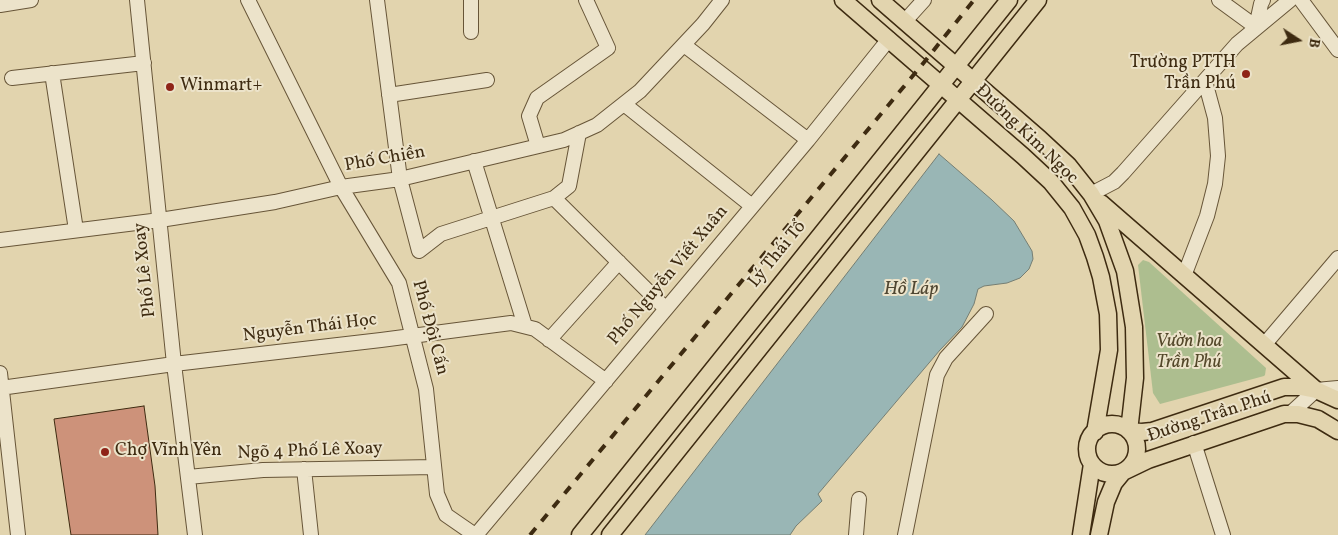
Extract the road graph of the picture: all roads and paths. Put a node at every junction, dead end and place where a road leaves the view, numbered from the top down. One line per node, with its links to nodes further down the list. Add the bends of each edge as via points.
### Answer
1 (31, 0): 17 (street)
2 (138, 0): 24 (street, Phố Lê Xoay)
3 (248, 0): 40 (street, Phố Đội Cấn)
4 (377, 0): 32 (street)
5 (471, 0): 20 (street)
6 (586, 0): 37 (street, via 608,48 537,98 529,116)
7 (722, 0): 22 (street, Phố Chiền)
8 (843, 0): 21 (main road, Đường Kim Ngọc)
9 (880, 0): 18 (main road, Đường Kim Ngọc)
10 (924, 0): 18 (street)
11 (1009, 0): 25 (main road, Lý Thái Tổ)
12 (1038, 0): 29 (main road)
13 (1219, 0): 19 (street)
14 (1263, 0): 19 (street)
15 (1290, 0): 19 (street)
16 (1301, 0): 23 (street)
17 (0, 5)
18 (905, 21): 25 (main road, Đường Kim Ngọc)
19 (1256, 28): 30 (street, via 1237,44)
20 (471, 32)
21 (889, 39): 31 (main road, Đường Kim Ngọc); 36 (street, Phố Nguyễn Viết Xuân)
22 (684, 44): 34 (street, Phố Chiền); 36 (street)
23 (1338, 50)
24 (144, 63): 26 (street); 45 (street, Phố Lê Xoay)
25 (956, 65): 29 (main road, Đường Kim Ngọc); 31 (main road, Lý Thái Tổ)
26 (52, 73): 27 (street); 46 (street)
27 (12, 78)
28 (487, 80): 32 (street)
29 (973, 80): 33 (main road); 41 (main road, Đường Kim Ngọc, via 1068,165)
30 (1205, 81): 41 (street, via 1114,182); 50 (street, via 1216,118 1218,156 1215,184 1207,216)
31 (941, 83): 33 (main road, Đường Kim Ngọc); 79 (main road, Lý Thái Tổ)
32 (389, 95): 39 (street)
33 (958, 98): 67 (main road, Đường Kim Ngọc, via 1051,182 1072,208 1087,235 1102,284 1110,331); 80 (main road)
34 (624, 104): 35 (street, Phố Chiền, via 597,125); 43 (street)
35 (579, 133): 37 (street, Phố Chiền); 42 (street, via 569,186)
36 (808, 140): 43 (street, Phố Nguyễn Viết Xuân)
37 (538, 146): 38 (street, Phố Chiền)
38 (474, 161): 39 (street, Phố Chiền); 44 (street)
39 (400, 179): 40 (street, Phố Chiền); 44 (street, via 419,251 441,234)
40 (342, 187): 45 (street, Phố Chiền, via 275,202); 54 (street, Phố Đội Cấn, via 399,283)
41 (1091, 194): 50 (main road); 65 (main road, Đường Kim Ngọc, via 1118,249 1131,302 1135,365)
42 (554, 198): 44 (street); 49 (street)
43 (752, 206): 51 (street, Phố Nguyễn Viết Xuân)
44 (492, 218): 53 (street)
45 (160, 220): 46 (street, Phố Chiền); 57 (street, Phố Lê Xoay)
46 (76, 230): 47 (street, Phố Chiền)
47 (0, 240)
48 (1338, 258): 56 (street)
49 (619, 262): 51 (street); 55 (street)
50 (1184, 276): 56 (main road)
51 (666, 309): 59 (street, Phố Nguyễn Viết Xuân)
52 (986, 314): 82 (street, via 946,358 937,375)
53 (525, 326): 54 (street, Nguyễn Thái Học, via 512,323); 55 (street, Nguyễn Thái Học)
54 (414, 336): 57 (street, Nguyễn Thái Học); 70 (street, Phố Đội Cấn, via 426,389)
55 (549, 340): 59 (street, Nguyễn Thái Học)
56 (1264, 345): 62 (main road)
57 (174, 364): 60 (street, Nguyễn Thái Học); 73 (street, Phố Lê Xoay)
58 (0, 373): 60 (street)
59 (606, 381): 78 (street, Phố Nguyễn Viết Xuân)
60 (1, 388): 75 (street)
61 (1338, 388): 62 (street)
62 (1316, 390): 63 (main road, Đường Trần Phú); 64 (street); 65 (main road, Đường Trần Phú, via 1284,387 1152,431)
63 (1338, 400)
64 (1291, 414): 66 (main road, Đường Trần Phú, via 1318,419); 68 (main road, Đường Trần Phú)
65 (1128, 431): 67 (main road, via 1111,425); 72 (main road, via 1135,441 1136,453 1132,464)
66 (1338, 431)
67 (1095, 432): 69 (main road, via 1088,448)
68 (1194, 443): 72 (main road, Đường Trần Phú); 85 (street)
69 (1092, 464): 72 (main road, via 1106,473); 83 (main road)
70 (434, 467): 71 (street, Ngõ 4 Phố Lê Xoay); 78 (street, Phố Đội Cấn, via 437,494 446,515)
71 (304, 469): 73 (street, Ngõ 4 Phố Lê Xoay); 77 (street)
72 (1123, 472): 84 (main road, via 1107,497)
73 (188, 477): 76 (street, Phố Lê Xoay)
74 (859, 499): 81 (street)
75 (18, 535)
76 (195, 535)
77 (311, 535)
78 (475, 535)
79 (580, 535)
80 (610, 535)
81 (856, 535)
82 (905, 535)
83 (1081, 535)
84 (1099, 535)
85 (1223, 535)

